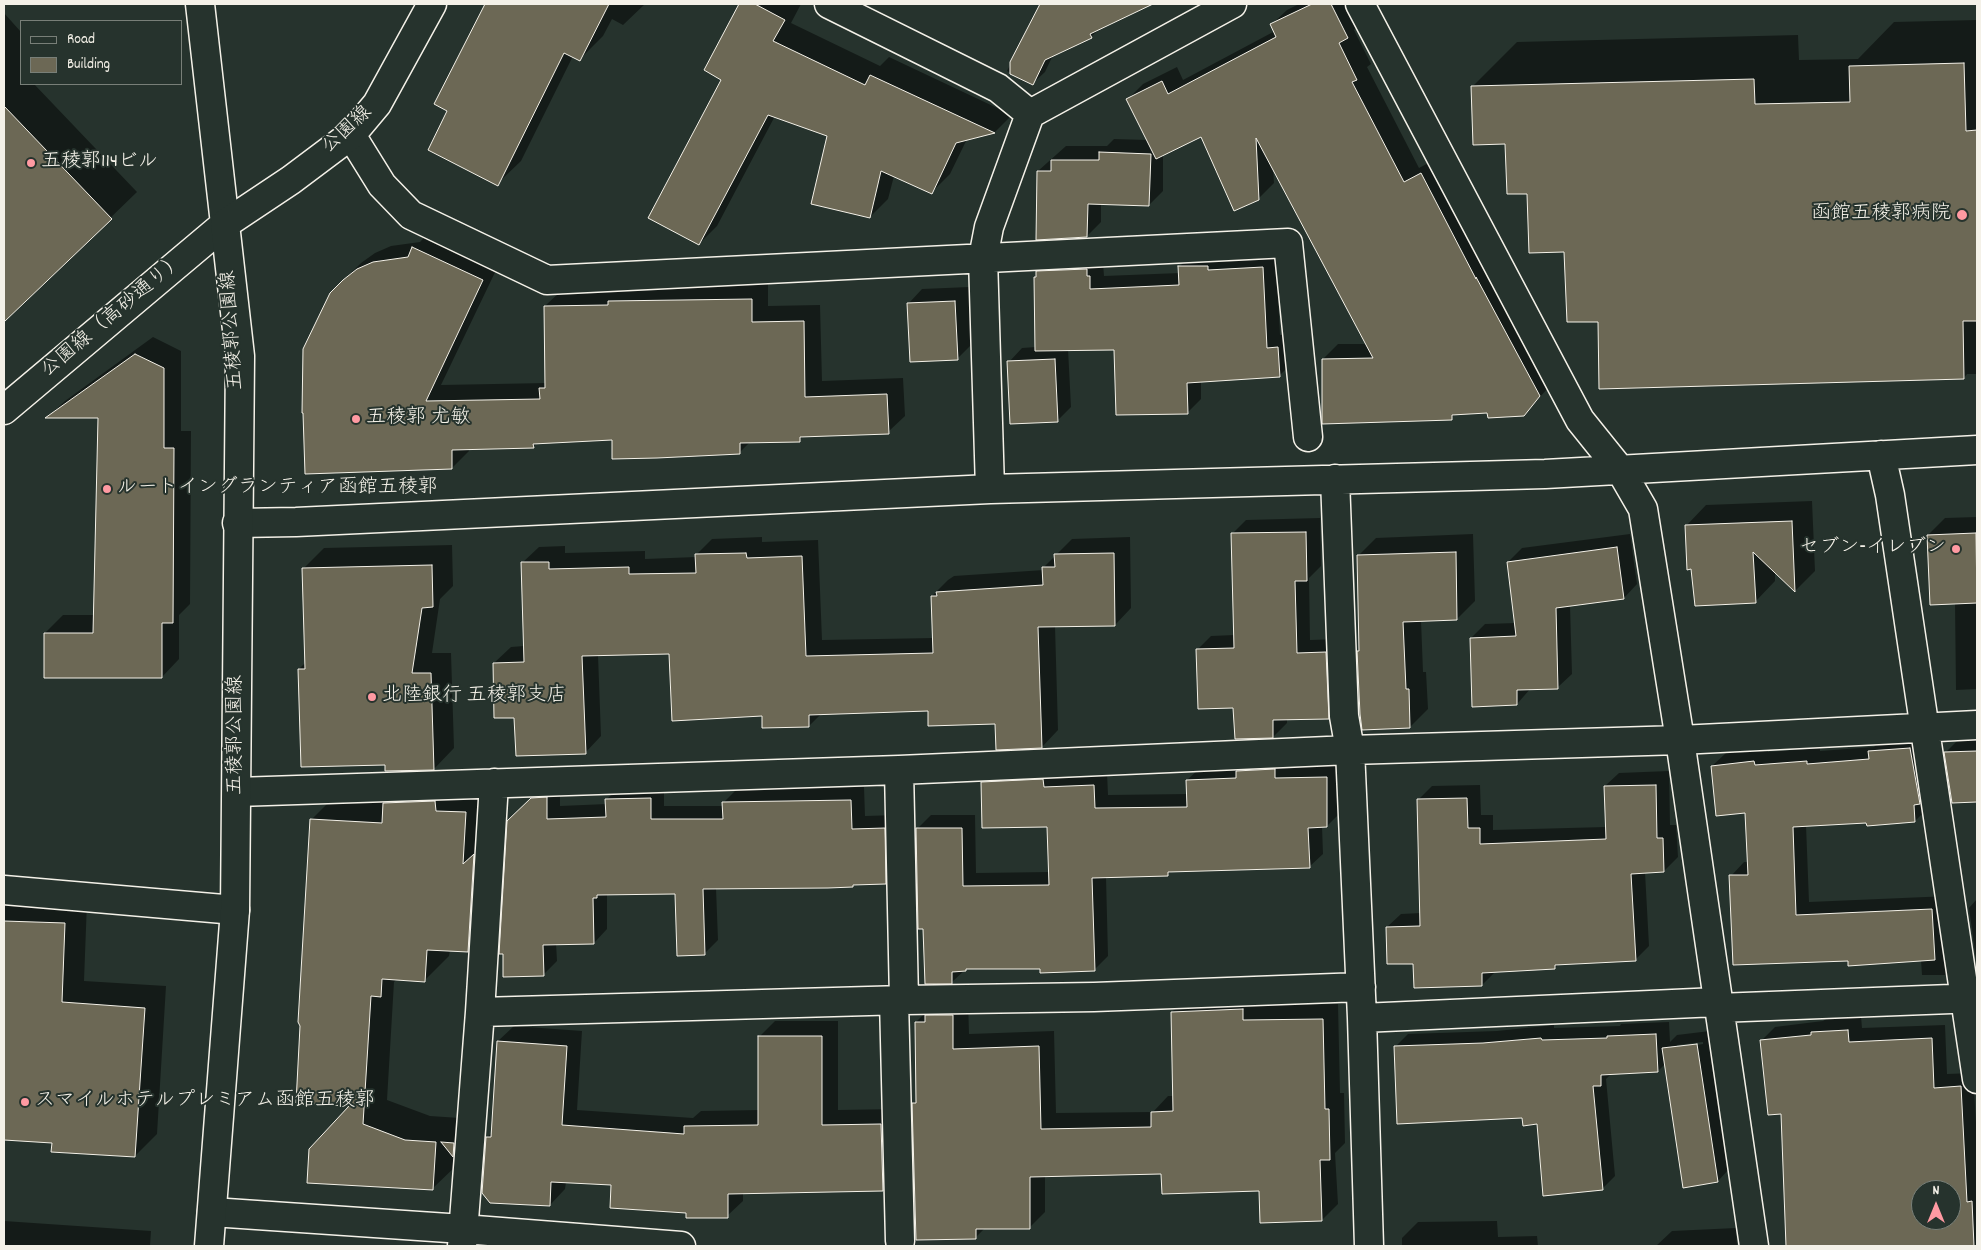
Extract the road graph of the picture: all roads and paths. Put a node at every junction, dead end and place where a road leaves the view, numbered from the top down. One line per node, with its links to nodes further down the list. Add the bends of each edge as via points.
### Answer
1 (200, 4): 8 (street, 五稜郭公園線)
2 (432, 4): 7 (street, 公園線, via 377,104)
3 (829, 4): 6 (street, via 998,88)
4 (1232, 4): 6 (street)
5 (1360, 4): 14 (street, via 1580,420)
6 (1030, 114): 9 (street, via 989,228)
7 (351, 135): 8 (street, 公園線); 9 (street, via 382,185 411,215 547,280)
8 (225, 224): 10 (street, 公園線（高砂通り）); 17 (street, 五稜郭公園線, via 240,356)
9 (983, 258): 11 (street, via 1288,244); 16 (street)
10 (4, 410)
11 (1308, 437)
12 (1977, 450): 13 (street)
13 (1881, 455): 14 (street); 19 (street)
14 (1620, 471): 15 (street); 20 (street, via 1643,509)
15 (1335, 479): 16 (street); 21 (street, via 1344,716)
16 (990, 489): 17 (street)
17 (237, 523): 24 (street, 五稜郭公園線)
18 (1977, 725): 19 (street)
19 (1925, 727): 20 (street); 28 (street)
20 (1680, 740): 21 (street); 30 (street)
21 (1350, 750): 22 (street); 27 (street)
22 (899, 770): 23 (street); 29 (street)
23 (494, 783): 24 (street); 31 (street)
24 (237, 792): 26 (street, 五稜郭公園線)
25 (4, 890): 26 (street)
26 (236, 910): 34 (street, 五稜郭公園線)
27 (1361, 987): 29 (street); 32 (street)
28 (1971, 998): 30 (street); 33 (street)
29 (899, 1000): 31 (street); 36 (street)
30 (1718, 1005): 32 (street); 40 (street)
31 (480, 1012): 35 (street)
32 (1362, 1018): 39 (street)
33 (1977, 1079)
34 (212, 1212): 35 (street); 37 (street, 五稜郭公園線)
35 (462, 1237): 38 (street)
36 (900, 1241)
37 (210, 1246)
38 (681, 1246)
39 (1369, 1246)
40 (1754, 1246)

